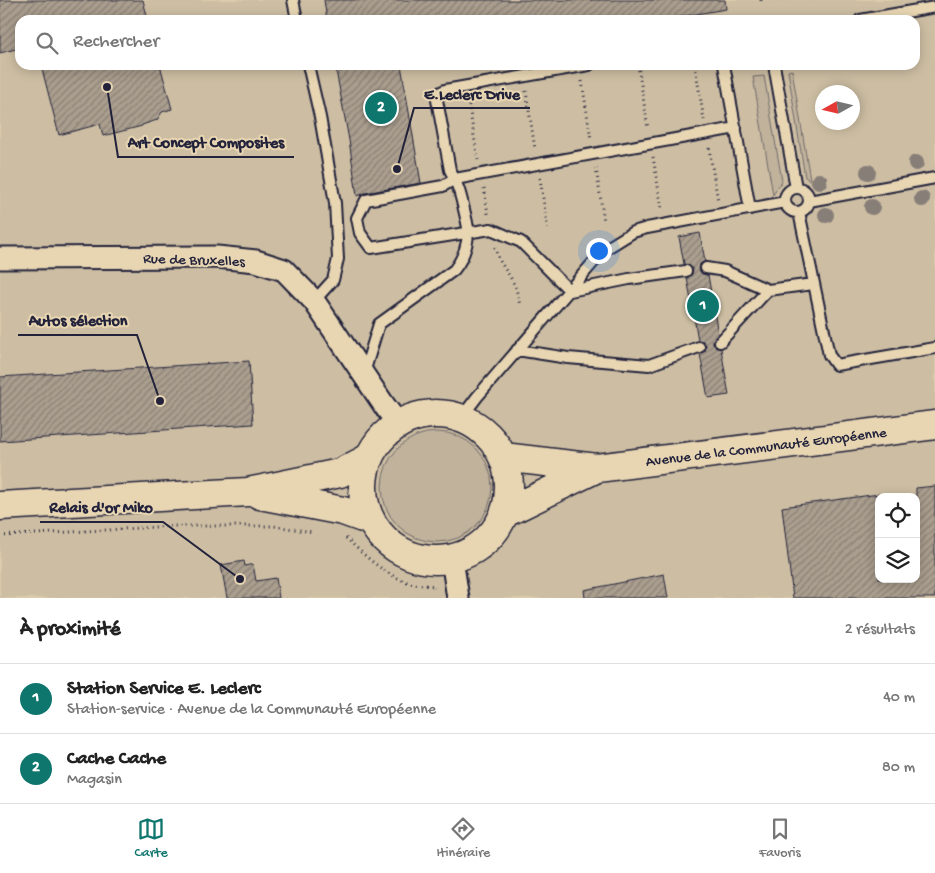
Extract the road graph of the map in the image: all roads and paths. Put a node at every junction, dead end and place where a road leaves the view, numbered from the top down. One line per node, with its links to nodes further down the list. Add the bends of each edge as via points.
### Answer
1 (293, 0): 3 (lane)
2 (935, 7): 4 (lane)
3 (296, 15)
4 (889, 15)
5 (309, 70): 27 (lane, via 335,203 338,259 333,280)
6 (559, 70): 9 (lane)
7 (725, 70): 10 (lane)
8 (775, 70): 14 (lane)
9 (465, 86): 11 (path); 13 (lane, via 439,93 437,100 450,170)
10 (736, 128): 11 (lane); 17 (lane)
11 (481, 174): 13 (lane); 19 (path)
12 (935, 178): 15 (lane)
13 (455, 179): 20 (lane); 20 (lane, via 443,186 366,200 357,218 360,234 371,248)
14 (796, 188): 15 (lane, via 807,193); 16 (lane, via 786,195)
15 (809, 201): 18 (lane)
16 (785, 202): 17 (lane); 18 (lane, via 788,209)
17 (750, 209): 26 (lane, via 633,232 604,250)
18 (799, 212): 24 (lane)
19 (491, 229): 20 (lane); 26 (lane, via 521,242); 28 (path, via 497,256 514,284)
20 (469, 232): 33 (lane, via 461,261 454,270 379,324)
21 (0, 258): 27 (street, Rue de Bruxelles, via 217,257 256,261 284,270)
22 (706, 268): 25 (lane, via 725,271)
23 (686, 271): 26 (lane)
24 (814, 284): 25 (lane); 31 (lane, via 829,355 836,365)
25 (768, 290): 29 (lane)
26 (570, 291): 32 (lane)
27 (314, 301): 33 (street, Rue de Bruxelles)
28 (520, 305)
29 (720, 342)
30 (699, 347): 32 (lane, via 650,365)
31 (935, 348)
32 (518, 350): 34 (lane)
33 (364, 373): 35 (street, Rue de Bruxelles)
34 (461, 418): 35 (street, via 440,413 418,416); 38 (street, via 493,440)
35 (398, 424): 37 (street, via 381,439)
36 (935, 425): 39 (street, Avenue de la Communauté Européenne)
37 (369, 458): 40 (street, via 340,473); 43 (street, via 363,490)
38 (503, 458): 39 (street, Avenue de la Communauté Européenne); 42 (street, via 509,476)
39 (597, 468): 42 (street, Avenue de la Communauté Européenne)
40 (248, 492): 41 (street); 43 (street, via 343,511)
41 (0, 506)
42 (505, 513): 47 (street, via 497,529 484,543)
43 (371, 520): 47 (street, via 385,540 405,554 428,560)
44 (318, 532): 45 (path, via 274,526 183,526)
45 (0, 536)
46 (344, 536): 48 (path, via 388,573 413,584 434,586)
47 (452, 559): 49 (street)
48 (435, 592)
49 (458, 598)

